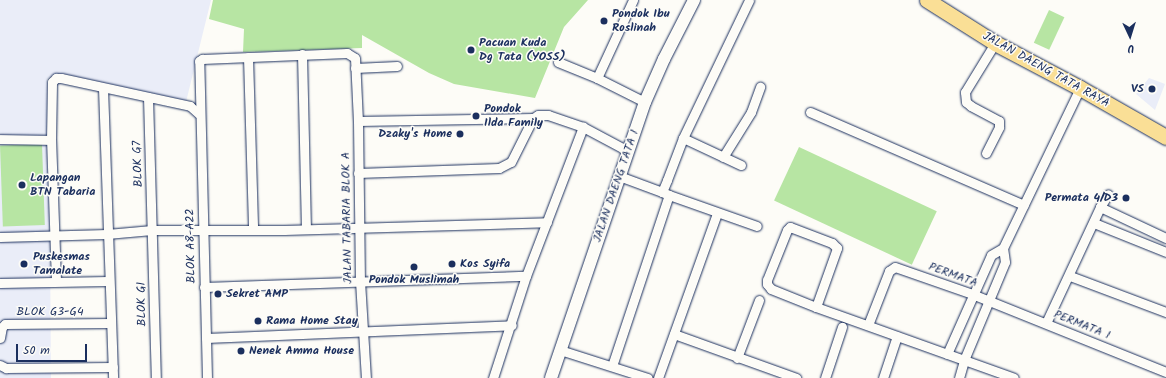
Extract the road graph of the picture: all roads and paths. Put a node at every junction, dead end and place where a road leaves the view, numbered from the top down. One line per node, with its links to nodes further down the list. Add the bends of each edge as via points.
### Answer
1 (633, 0): 11 (street)
2 (694, 0): 16 (street, JALAN DAENG TATA 1)
3 (749, 0): 23 (street)
4 (926, 0): 5 (main road, JALAN DAENG TATA RAYA)
5 (995, 43): 14 (main road, JALAN DAENG TATA RAYA); 27 (street, via 966,92 966,102 999,121 999,128)
6 (302, 54): 7 (street); 10 (street, JALAN TABARIA BLOK A, via 347,53 354,58); 41 (street)
7 (248, 57): 18 (street, BLOK A8-A22, via 200,60); 44 (street)
8 (558, 62): 11 (street)
9 (396, 66): 10 (street)
10 (355, 68): 20 (street, JALAN TABARIA BLOK A)
11 (597, 78): 16 (street)
12 (760, 87): 28 (street, via 751,112)
13 (103, 88): 15 (street); 25 (street, via 61,78 56,78 52,82); 45 (street)
14 (1080, 88): 22 (main road, JALAN DAENG TATA RAYA); 34 (street)
15 (148, 98): 18 (street, via 190,106); 42 (street, BLOK G7)
16 (645, 102): 26 (street, JALAN DAENG TATA 1)
17 (810, 112): 34 (street)
18 (200, 114): 43 (street, BLOK A8-A22)
19 (533, 118): 20 (street); 21 (street, via 548,115); 30 (street, via 511,162 499,168)
20 (358, 121): 30 (street, JALAN TABARIA BLOK A)
21 (583, 127): 26 (street); 37 (street)
22 (1166, 137)
23 (683, 138): 28 (street); 32 (street)
24 (0, 139): 25 (street)
25 (51, 140): 46 (street)
26 (628, 151): 31 (street, JALAN DAENG TATA 1)
27 (986, 153)
28 (723, 157): 29 (street)
29 (741, 165)
30 (358, 173): 40 (street, JALAN TABARIA BLOK A)
31 (619, 176): 32 (street); 73 (street, JALAN DAENG TATA 1)
32 (666, 194): 36 (street); 78 (street)
33 (1108, 194): 35 (street)
34 (1024, 205): 49 (street)
35 (1100, 207): 38 (street); 48 (street)
36 (717, 213): 39 (street); 69 (street)
37 (547, 222): 40 (street); 51 (street)
38 (1094, 223): 50 (street); 52 (street)
39 (757, 226)
40 (360, 227): 41 (street); 55 (street, JALAN TABARIA BLOK A)
41 (306, 229): 44 (street)
42 (152, 230): 43 (street); 45 (street); 82 (street, BLOK G1)
43 (204, 230): 44 (street); 57 (street, BLOK A8-A22)
44 (253, 230)
45 (107, 234): 46 (street); 54 (street)
46 (55, 236): 47 (street); 53 (street)
47 (0, 237)
48 (1166, 238)
49 (1003, 248): 58 (street, via 991,255); 60 (street, via 1005,262)
50 (1166, 252)
51 (526, 276): 55 (street); 65 (street)
52 (1070, 276): 62 (street); 63 (street)
53 (56, 281): 54 (street); 56 (street)
54 (108, 281): 64 (street)
55 (360, 281): 57 (street); 68 (street, JALAN TABARIA BLOK A)
56 (0, 283)
57 (204, 287): 72 (street, BLOK A8-A22)
58 (972, 294): 60 (street, PERMATA); 66 (street, PERMATA, via 895,267 892,268); 74 (street)
59 (759, 300): 75 (street)
60 (988, 301): 63 (street, PERMATA 1); 76 (street, PERMATA)
61 (816, 307): 61 (street, via 837,248 832,243 790,227 768,284 771,289); 66 (street)
62 (1166, 312)
63 (1046, 323): 80 (street, PERMATA 1)
64 (111, 324): 71 (street, BLOK G3-G4, via 5,324); 79 (street)
65 (512, 325): 68 (street); 85 (street)
66 (868, 325): 70 (street)
67 (842, 328): 90 (street)
68 (362, 331): 72 (street); 84 (street, JALAN TABARIA BLOK A)
69 (674, 334): 75 (street); 88 (street)
70 (897, 336): 74 (street); 91 (street)
71 (0, 338)
72 (206, 338): 83 (street, BLOK A8-A22)
73 (560, 350): 78 (street); 86 (street, JALAN DAENG TATA 1)
74 (947, 354): 76 (street)
75 (737, 358): 89 (street)
76 (964, 360): 92 (street, PERMATA); 93 (street)
77 (1, 366): 79 (street)
78 (612, 366): 87 (street)
79 (113, 367): 81 (street)
80 (1164, 372)
81 (113, 378)
82 (156, 378)
83 (207, 378)
84 (366, 378)
85 (493, 378)
86 (551, 378)
87 (648, 378)
88 (658, 378)
89 (796, 378)
90 (825, 378)
91 (882, 378)
92 (959, 378)
93 (1014, 378)

